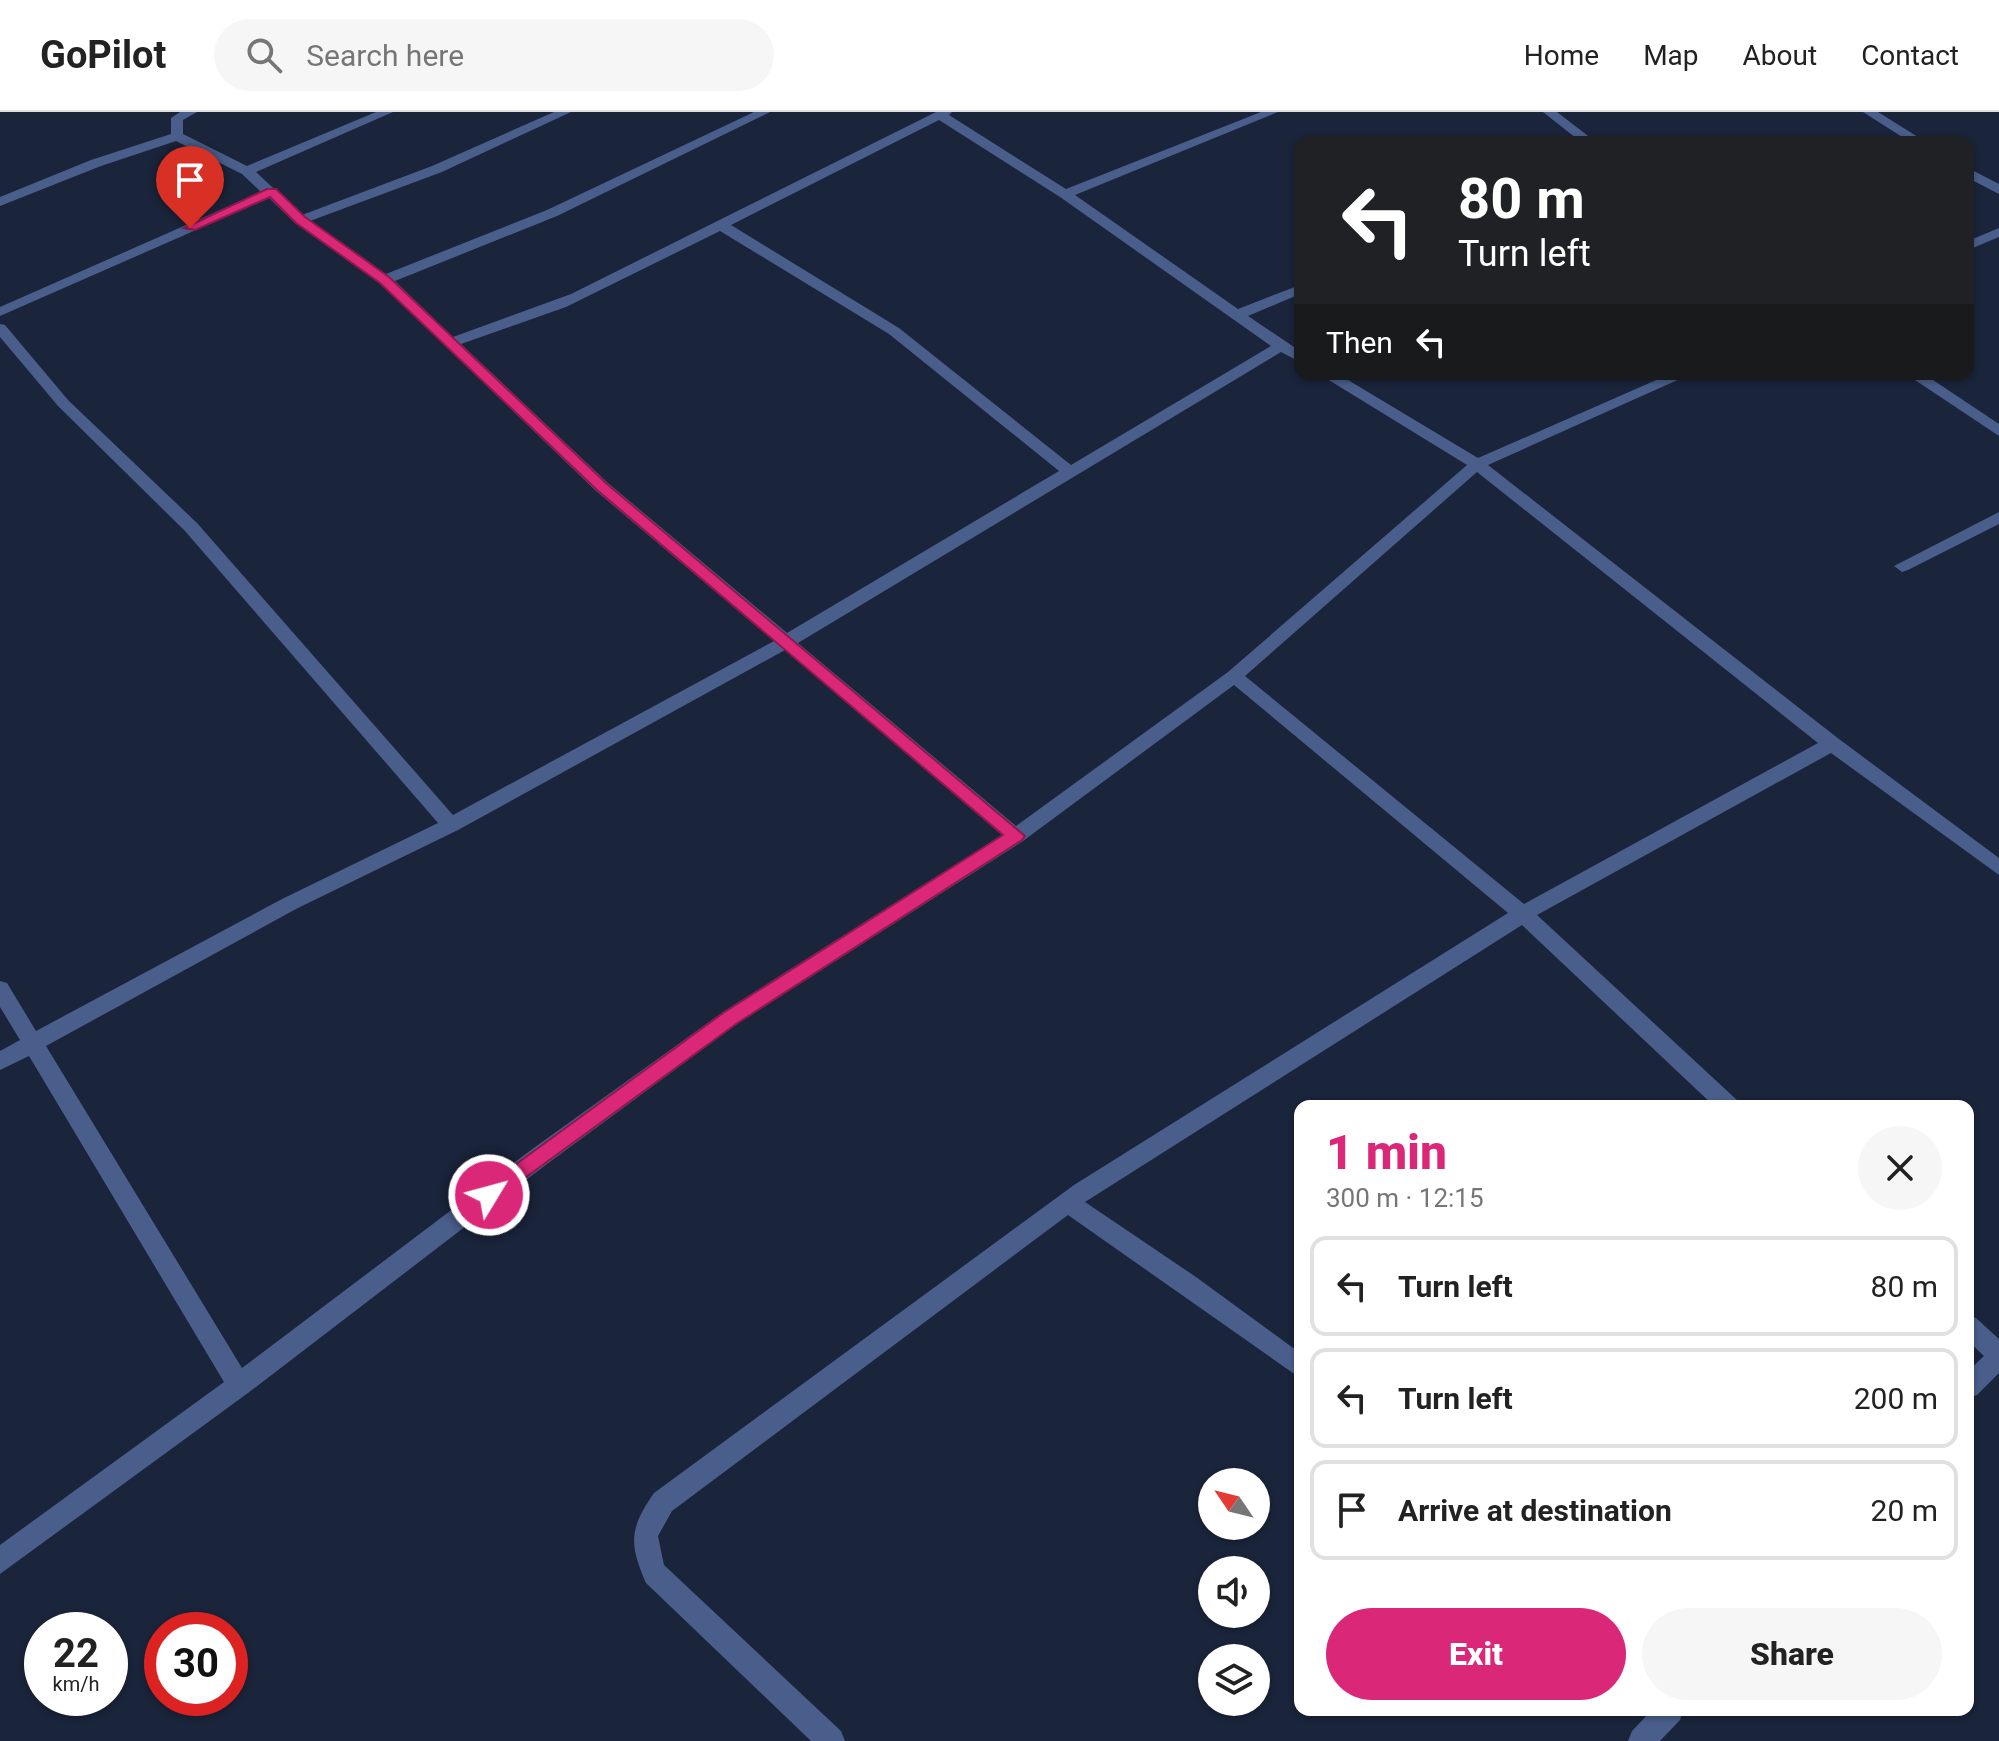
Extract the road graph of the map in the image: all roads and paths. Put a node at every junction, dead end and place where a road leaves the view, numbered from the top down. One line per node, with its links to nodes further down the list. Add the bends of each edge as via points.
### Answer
1 (387, 112): 12 (street)
2 (565, 112): 18 (street, via 437,169)
3 (764, 112): 22 (street, via 552,213)
4 (1272, 112): 16 (street)
5 (1549, 112): 10 (street)
6 (1869, 112): 11 (street)
7 (943, 113): 16 (street); 19 (street)
8 (179, 114): 9 (street)
9 (177, 136): 12 (street); 17 (street)
10 (1581, 136)
11 (1909, 136)
12 (247, 171): 15 (street)
13 (1974, 175): 14 (street)
14 (1999, 190)
15 (272, 192): 18 (street); 24 (street)
16 (1065, 194): 25 (street)
17 (0, 202)
18 (300, 220): 22 (street)
19 (721, 225): 27 (street, via 572,299); 35 (street, via 894,331)
20 (1999, 232): 21 (street)
21 (1974, 243)
22 (385, 280): 27 (street)
23 (1294, 291): 25 (street)
24 (0, 312)
25 (1237, 315): 28 (street)
26 (0, 328): 41 (street, via 63,403 191,527)
27 (449, 343): 38 (street, via 602,487)
28 (1281, 346): 29 (street); 35 (street)
29 (1294, 354)
30 (1337, 380): 34 (street)
31 (1669, 380): 34 (street)
32 (1923, 380): 33 (street)
33 (1999, 431)
34 (1477, 464): 39 (street); 40 (street)
35 (1070, 472): 38 (street)
36 (1999, 517): 37 (street)
37 (1902, 566)
38 (784, 643): 41 (street); 42 (street)
39 (1234, 676): 42 (street); 44 (street)
40 (1832, 744): 43 (street); 44 (street)
41 (451, 825): 46 (street, via 289,904)
42 (1016, 836): 54 (street, via 730,1018)
43 (1999, 868)
44 (1523, 914): 48 (street); 49 (street)
45 (0, 989): 46 (street)
46 (33, 1043): 47 (street); 54 (street)
47 (0, 1061)
48 (1723, 1100)
49 (1068, 1203): 52 (street); 57 (street, via 663,1502 645,1527 645,1553 655,1574)
50 (1974, 1332): 51 (street)
51 (1999, 1355): 53 (street)
52 (1294, 1363)
53 (1974, 1381)
54 (239, 1385): 55 (street)
55 (0, 1561)
56 (1664, 1716): 58 (street)
57 (831, 1741)
58 (1642, 1741)

